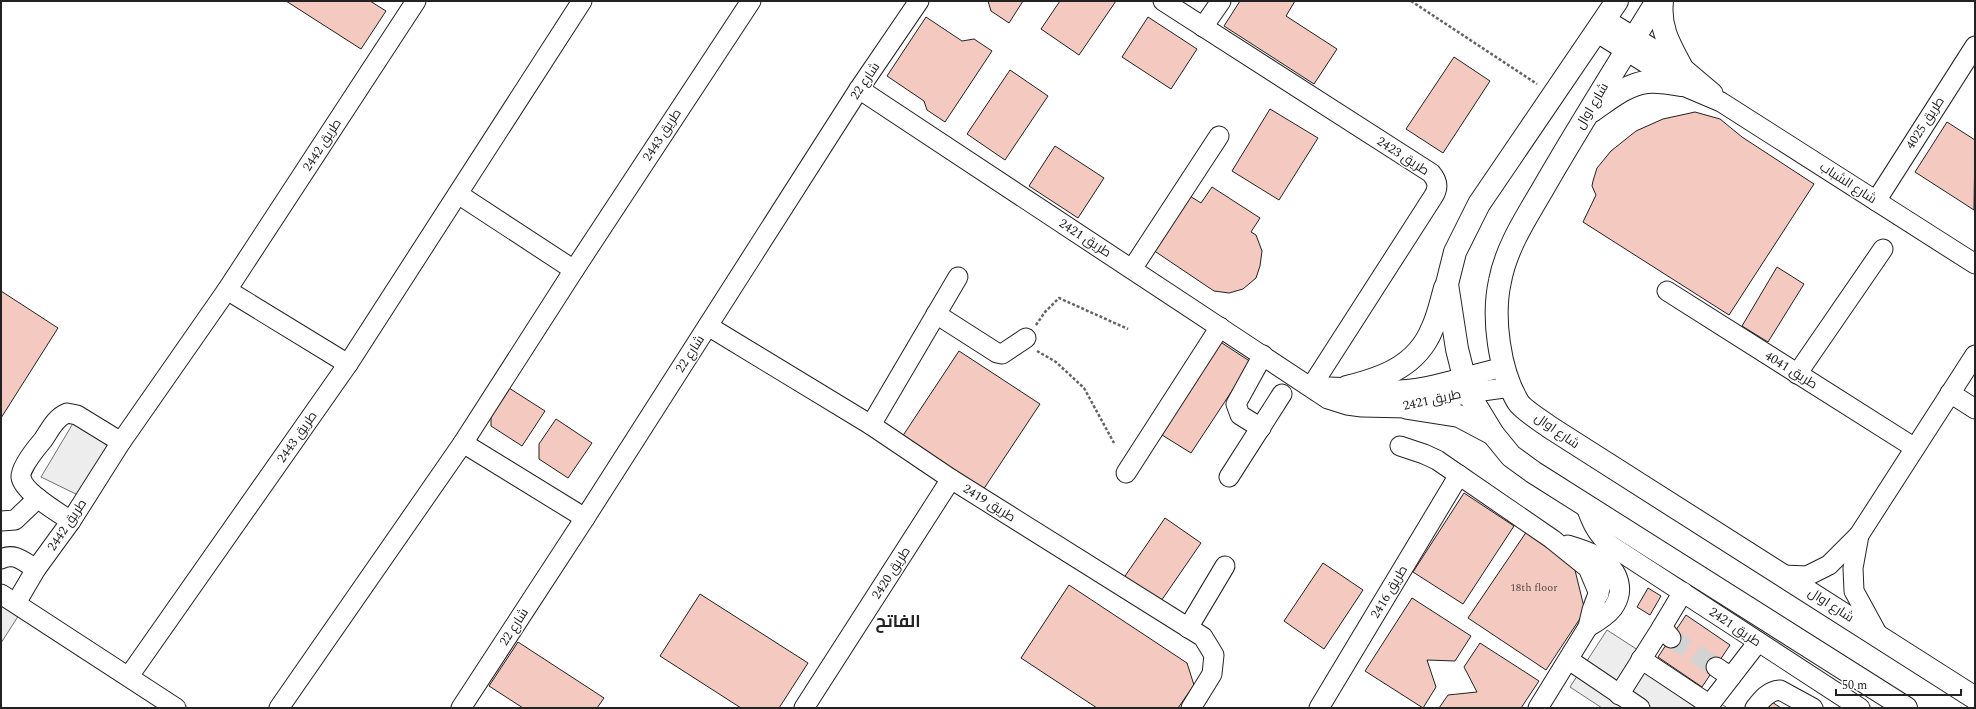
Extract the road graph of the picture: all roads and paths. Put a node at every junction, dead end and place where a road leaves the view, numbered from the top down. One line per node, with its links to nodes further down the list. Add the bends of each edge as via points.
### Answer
1 (416, 1): 27 (street, طريق 2442)
2 (751, 1): 23 (street, طريق 2443)
3 (919, 1): 16 (street, شارع 22)
4 (1163, 1): 11 (street, طريق 2423)
5 (1221, 1): 11 (street)
6 (1411, 1): 15 (path)
7 (1657, 1): 12 (main road, شارع اوال)
8 (1662, 1): 14 (main road, via 1660,16)
9 (579, 2): 19 (street, طريق 2443)
10 (1606, 17): 12 (street, شارع الشباب); 26 (main road, via 1479,204 1455,252)
11 (1203, 27): 40 (street, طريق 2423, via 1436,178 1437,191 1434,197)
12 (1630, 44): 14 (street, شارع الشباب); 17 (main road, شارع اوال)
13 (1975, 46): 20 (street, طريق 4025)
14 (1681, 75): 17 (main road, via 1635,85); 20 (street, شارع الشباب)
15 (1543, 88)
16 (859, 89): 24 (street, طريق 2421, via 1072,222); 30 (street, شارع 22)
17 (1586, 115): 38 (main road, شارع اوال, via 1509,251 1500,280 1496,306)
18 (1219, 136): 24 (street)
19 (458, 194): 23 (street); 36 (street, طريق 2443)
20 (1876, 200): 22 (street, شارع الشباب)
21 (1883, 249): 37 (street)
22 (1975, 264)
23 (574, 270): 50 (street, طريق 2443)
24 (1132, 270): 31 (street, طريق 2421)
25 (958, 277): 29 (street)
26 (1446, 284): 39 (main road); 41 (main road, via 1432,329 1417,354 1386,376)
27 (227, 290): 36 (street); 49 (street, طريق 2442)
28 (1667, 291): 37 (street, طريق 4041)
29 (936, 314): 33 (street, via 997,353 1002,354); 46 (street)
30 (708, 326): 46 (street, طريق 2419); 60 (street, شارع 22)
31 (1220, 327): 34 (street, طريق 2421); 54 (street)
32 (1128, 329): 33 (path, via 1059,298)
33 (1026, 338): 51 (path, via 1032,348 1056,362 1084,388)
34 (1263, 355): 40 (street, طريق 2421); 47 (street, via 1237,400 1236,408 1240,415)
35 (1975, 355): 42 (street)
36 (348, 364): 81 (street, طريق 2443)
37 (1797, 374): 53 (street, طريق 4041)
38 (1507, 377): 39 (street, طريق 2421); 69 (main road, شارع اوال, via 1519,404 1551,428)
39 (1466, 385): 41 (street, طريق 2421, via 1449,382 1400,390); 44 (street, طريق 2421); 48 (main road)
40 (1311, 387): 41 (street, طريق 2421); 44 (street, طريق 2421, via 1328,399 1347,406)
41 (1348, 388)
42 (1950, 393): 45 (street); 53 (street)
43 (1282, 394): 47 (street)
44 (1408, 408): 48 (main road, via 1459,416)
45 (1975, 409)
46 (871, 425): 57 (street, طريق 2419)
47 (1261, 428): 56 (street)
48 (1494, 434): 59 (main road, via 1511,456)
49 (121, 442): 58 (street, via 77,415 61,415 34,450 22,472 24,482); 62 (street, طريق 2442)
50 (463, 443): 60 (street); 88 (street, طريق 2443)
51 (1114, 443)
52 (1400, 446): 55 (street, طريق 2421, via 1424,454)
53 (1915, 448): 63 (street)
54 (1126, 473)
55 (1460, 475): 64 (street, طريق 2421); 92 (street, طريق 2416)
56 (1229, 477)
57 (962, 483): 74 (street, طريق 2419); 90 (street, طريق 2420)
58 (38, 498): 61 (street, via 15,520); 62 (street)
59 (1585, 504): 65 (street, طريق 2421); 98 (main road)
60 (585, 518): 89 (street, شارع 22)
61 (1, 521)
62 (71, 521): 68 (street, طريق 2442)
63 (1859, 536): 69 (street, via 1829,565 1807,576); 75 (street, via 1853,568 1854,590)
64 (1552, 539): 65 (street, طريق 2421, via 1588,552); 71 (street, طريق 2421, via 1588,568)
65 (1608, 554): 70 (street, طريق 2421); 71 (street, طريق 2421); 73 (street, طريق 2421, via 1619,581 1617,600 1606,614)
66 (1, 559): 68 (street, via 15,556)
67 (1225, 566): 74 (street)
68 (36, 569): 72 (street, طريق 2442)
69 (1783, 575): 75 (main road, شارع اوال)
70 (1683, 592): 76 (street, طريق 2421); 77 (street, via 1666,632)
71 (1599, 594): 73 (street, طريق 2421)
72 (9, 598): 81 (street, طريق 2442)
73 (1588, 627): 78 (street, طريق 2421)
74 (1188, 628): 91 (street, طريق 2419, via 1202,637 1214,655 1212,674)
75 (1878, 635): 85 (main road, شارع اوال)
76 (1758, 642): 80 (street, طريق 2421); 82 (street)
77 (1641, 659): 84 (street); 87 (street)
78 (1569, 660): 84 (street); 93 (street, طريق 2421)
79 (1716, 666): 82 (street)
80 (1802, 671): 83 (street); 97 (street, طريق 2421)
81 (129, 676): 86 (street, طريق 2442)
82 (1731, 677): 87 (street)
83 (1789, 693): 95 (street, via 1780,690 1770,692); 96 (street)
84 (1619, 695): 94 (street)
85 (1975, 698)
86 (167, 706)
87 (1708, 707)
88 (279, 708)
89 (461, 708)
90 (804, 708)
91 (1191, 708)
92 (1319, 708)
93 (1538, 708)
94 (1640, 708)
95 (1755, 708)
96 (1813, 708)
97 (1860, 708)
98 (1906, 708)

